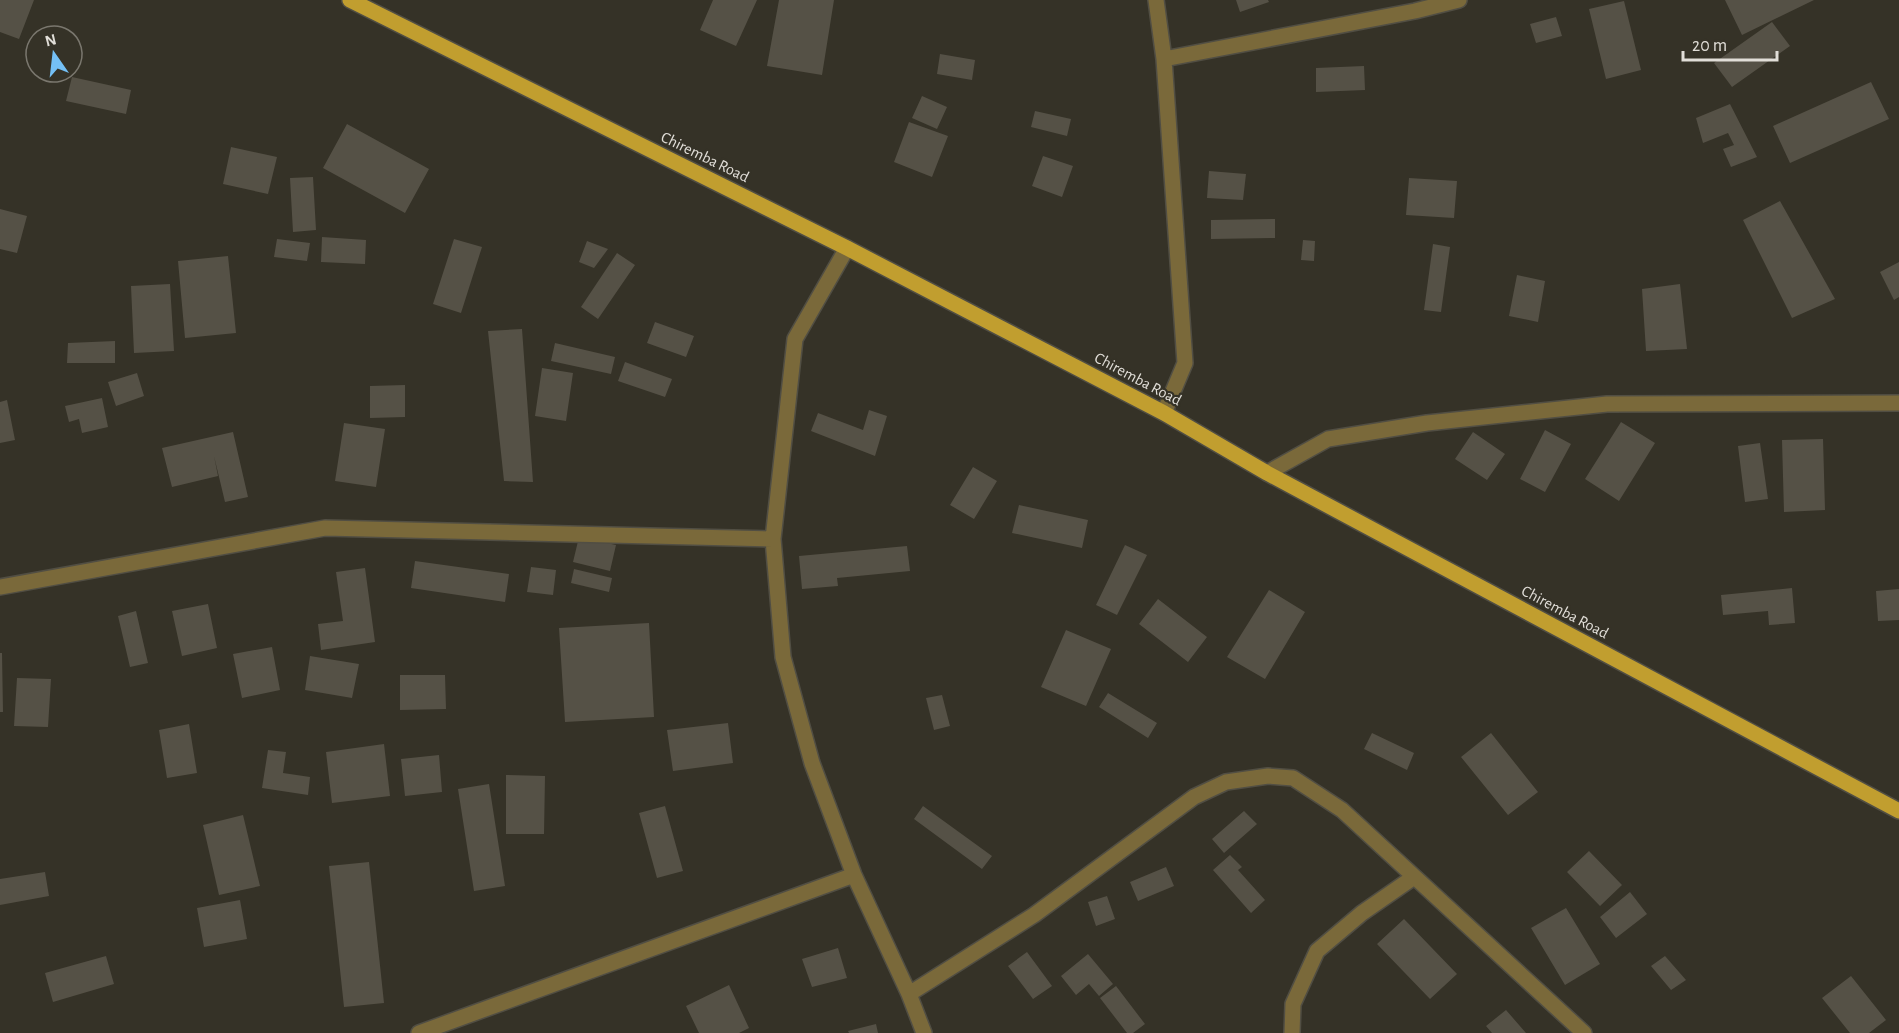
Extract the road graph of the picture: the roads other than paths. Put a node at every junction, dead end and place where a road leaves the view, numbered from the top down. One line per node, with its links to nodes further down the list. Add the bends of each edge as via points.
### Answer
1 (350, 0): 5 (main road, Chiremba Road)
2 (1156, 0): 4 (street)
3 (1459, 0): 4 (street)
4 (1164, 59): 7 (street, via 1185,363)
5 (847, 248): 7 (main road, Chiremba Road); 9 (street, via 795,339)
6 (1899, 403): 8 (street, via 1607,404 1427,423 1328,439)
7 (1164, 413): 8 (main road, Chiremba Road)
8 (1267, 473): 11 (main road, Chiremba Road)
9 (773, 539): 10 (street, via 325,528); 12 (street, via 783,657 812,763)
10 (0, 586)
11 (1899, 811)
12 (854, 875): 14 (street); 15 (street)
13 (1414, 877): 14 (street, via 1342,810 1293,778 1268,776 1226,782 1194,797 1034,915); 17 (street, via 1317,951 1293,1004); 18 (street)
14 (909, 994): 16 (street)
15 (419, 1033)
16 (924, 1033)
17 (1292, 1033)
18 (1584, 1033)

